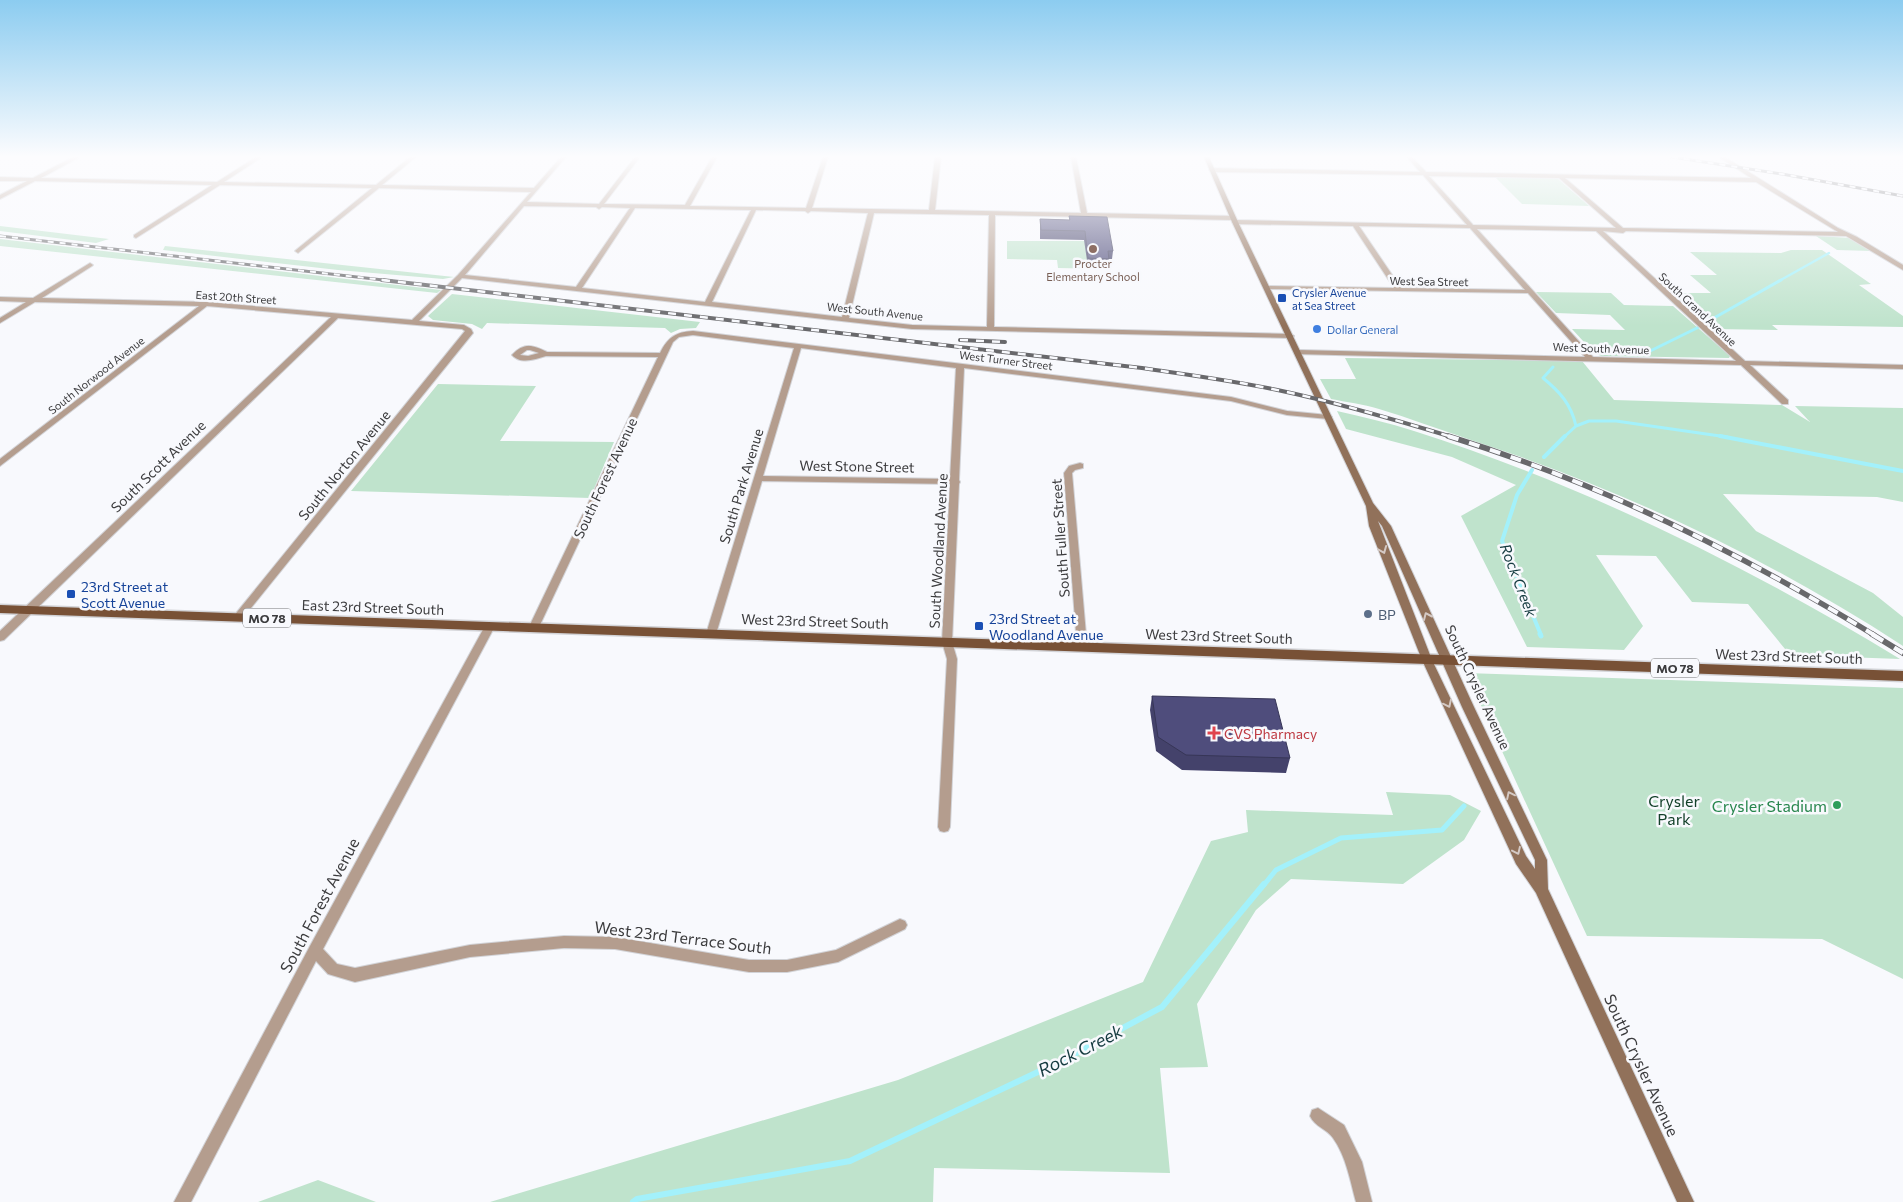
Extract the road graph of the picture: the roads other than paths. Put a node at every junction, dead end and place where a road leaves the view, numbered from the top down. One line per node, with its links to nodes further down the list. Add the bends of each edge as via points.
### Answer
1 (173, 213): 20 (street)
2 (344, 213): 21 (street)
3 (515, 213): 24 (street)
4 (630, 213): 26 (street)
5 (752, 213): 32 (street)
6 (870, 213): 34 (street)
7 (938, 213): 12 (street)
8 (1231, 213): 14 (main road, South Crysler Avenue)
9 (1459, 213): 16 (street)
10 (1603, 213): 18 (street)
11 (1811, 213): 19 (street)
12 (992, 214): 13 (street); 38 (street)
13 (1084, 215): 14 (street)
14 (1234, 220): 15 (street); 25 (main road, South Crysler Avenue)
15 (1355, 225): 16 (street); 27 (street)
16 (1473, 228): 17 (street); 28 (street)
17 (1598, 230): 18 (street); 46 (street, South Grand Avenue)
18 (1623, 231): 19 (street)
19 (1846, 234): 23 (street)
20 (136, 236)
21 (298, 251)
22 (90, 265): 30 (street)
23 (1903, 268)
24 (460, 276): 26 (street, West South Avenue); 36 (street)
25 (1267, 288): 27 (street, West Sea Street); 40 (main road, South Crysler Avenue)
26 (578, 289): 32 (street, West South Avenue)
27 (1399, 290): 28 (street, West Sea Street)
28 (1529, 290): 45 (street)
29 (0, 298): 30 (street, East 20th Street)
30 (35, 299): 31 (street, East 20th Street); 35 (street)
31 (206, 304): 33 (street, East 20th Street); 51 (street, South Norwood Avenue)
32 (708, 304): 34 (street, West South Avenue)
33 (336, 316): 36 (street, East 20th Street); 57 (street, South Scott Avenue)
34 (845, 319): 38 (street, West South Avenue, via 912,327)
35 (0, 321)
36 (413, 323): 37 (street, East 20th Street)
37 (468, 330): 58 (street, South Norton Avenue, via 469,333)
38 (990, 330): 40 (street, West South Avenue)
39 (680, 334): 41 (street, West Turner Street); 44 (street, South Forest Avenue, via 671,338)
40 (1290, 336): 42 (main road, South Crysler Avenue)
41 (798, 346): 47 (street, West Turner Street); 53 (street, South Park Avenue)
42 (1298, 352): 45 (street, West South Avenue); 50 (main road, South Crysler Avenue)
43 (546, 354): 44 (street)
44 (662, 355): 60 (street, South Forest Avenue)
45 (1590, 358): 46 (street, West South Avenue)
46 (1742, 363): 48 (street, West South Avenue); 49 (street, South Grand Avenue)
47 (960, 366): 50 (street, West Turner Street, via 1231,399 1287,413); 54 (street, South Woodland Avenue)
48 (1903, 367)
49 (1785, 402)
50 (1328, 417): 55 (main road, South Crysler Avenue)
51 (0, 463)
52 (1080, 466): 64 (street, South Fuller Street, via 1068,473)
53 (758, 478): 54 (street, West Stone Street); 61 (street, South Park Avenue)
54 (956, 482): 63 (street, South Woodland Avenue)
55 (1369, 504): 65 (main road, South Crysler Avenue, one-way to 65, via 1374,526); 66 (main road, South Crysler Avenue, one-way to 55, via 1386,526)
56 (0, 609): 57 (main road, East 23rd Street South / MO 78)
57 (26, 610): 58 (main road, East 23rd Street South / MO 78); 62 (street, South Scott Avenue)
58 (238, 617): 59 (main road, East 23rd Street South / MO 78)
59 (490, 626): 60 (main road, East 23rd Street South / MO 78); 71 (street, South Forest Avenue)
60 (534, 628): 61 (main road, West 23rd Street South / MO 78)
61 (712, 634): 63 (main road, West 23rd Street South / MO 78)
62 (0, 637)
63 (947, 642): 64 (main road, West 23rd Street South / MO 78); 68 (street, South Woodland Avenue, via 952,658)
64 (1082, 646): 65 (main road, West 23rd Street South / MO 78)
65 (1427, 660): 66 (main road, West 23rd Street South / MO 78); 69 (main road, South Crysler Avenue, one-way to 69, via 1521,860)
66 (1447, 661): 67 (main road, West 23rd Street South / MO 78); 69 (main road, South Crysler Avenue, one-way to 66, via 1542,860)
67 (1903, 676)
68 (944, 827)
69 (1541, 889): 75 (main road, South Crysler Avenue)
70 (900, 925): 71 (street, West 23rd Terrace South, via 838,956 787,966 749,966 615,943 564,942 470,951 355,974 333,969)
71 (314, 950): 73 (street, South Forest Avenue)
72 (1318, 1116): 74 (street, via 1338,1131 1354,1162)
73 (182, 1202)
74 (1364, 1202)
75 (1686, 1202)

